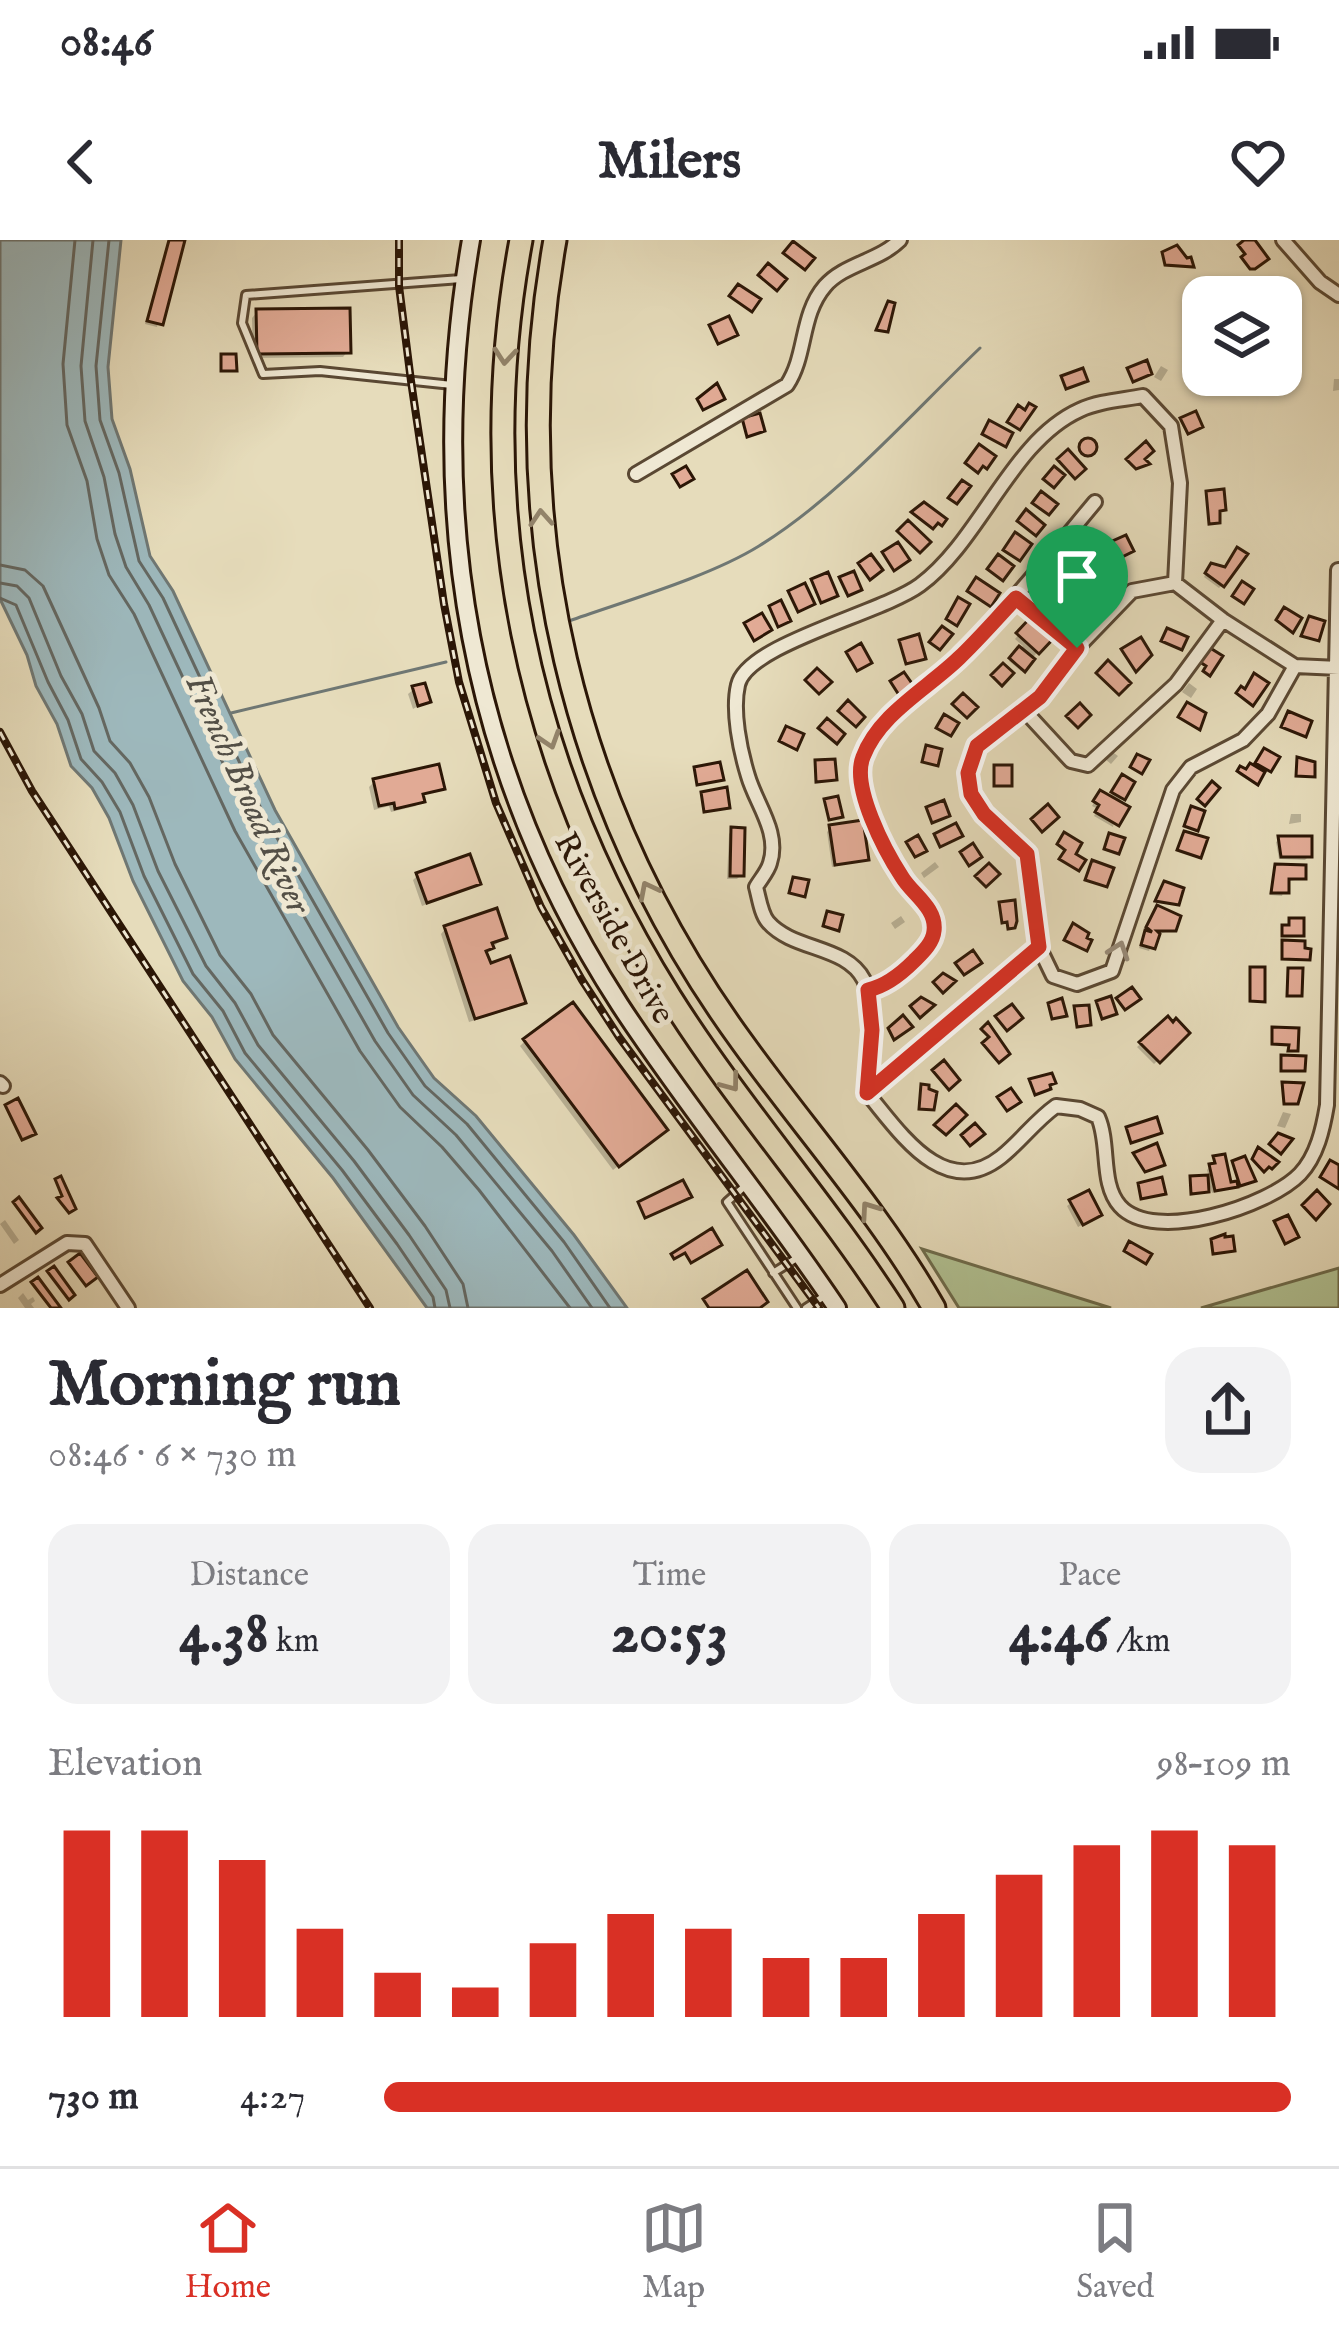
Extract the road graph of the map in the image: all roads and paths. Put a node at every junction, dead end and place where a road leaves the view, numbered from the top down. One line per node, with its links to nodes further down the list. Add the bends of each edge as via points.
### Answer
1 (471, 240): 6 (main road, Riverside Drive)
2 (521, 240): 30 (highway, one-way to 30, via 504,373 508,538 534,693 568,793 594,861 673,1001)
3 (556, 240): 31 (highway, one-way to 3, via 702,984 601,783 569,687 542,538 538,379)
4 (900, 240): 9 (street, via 822,289 787,385)
5 (1283, 240): 7 (street)
6 (464, 279): 8 (main road, Riverside Drive); 8 (lane, via 246,295 242,323 262,374 320,370)
7 (1339, 295)
8 (452, 385): 22 (main road, Riverside Drive, via 462,590 483,698 517,805 599,970)
9 (636, 474)
10 (1095, 502): 13 (street)
11 (1338, 569): 17 (street)
12 (1175, 583): 14 (street); 15 (street, via 1132,591); 20 (street, via 1180,483 1171,426 1143,396 1095,405 1034,445 916,588 783,644 746,669 738,724 748,776 769,822 771,861 756,887 765,920 850,964)
13 (1016, 598): 15 (lane); 20 (street, via 884,725 861,761 868,809 934,925 913,963)
14 (1223, 620): 16 (street); 18 (street, via 1176,684 1088,765 1071,761)
15 (1077, 648): 18 (street)
16 (1295, 666): 17 (street); 19 (street, one-way to 16, via 1053,976 1077,984 1112,971 1173,790 1191,766 1243,740)
17 (1338, 668): 21 (street, via 1328,1106 1321,1139 1300,1174 1254,1205 1149,1222 1121,1208 1109,1186 1098,1117 1056,1106 1000,1159 954,1172 922,1157)
18 (1023, 709): 19 (street, via 977,746 968,773 984,814 1027,854)
19 (1039, 947): 21 (street)
20 (868, 990): 21 (street)
21 (867, 1093)
22 (748, 1183): 23 (main road, Riverside Drive); 24 (lane, via 727,1202)
23 (801, 1256): 24 (lane); 26 (main road, Riverside Drive)
24 (773, 1273): 28 (lane)
25 (0, 1286): 27 (street, via 67,1243 85,1244)
26 (832, 1301): 29 (lane)
27 (128, 1308)
28 (797, 1308)
29 (806, 1308)
30 (893, 1308)
31 (934, 1308)

